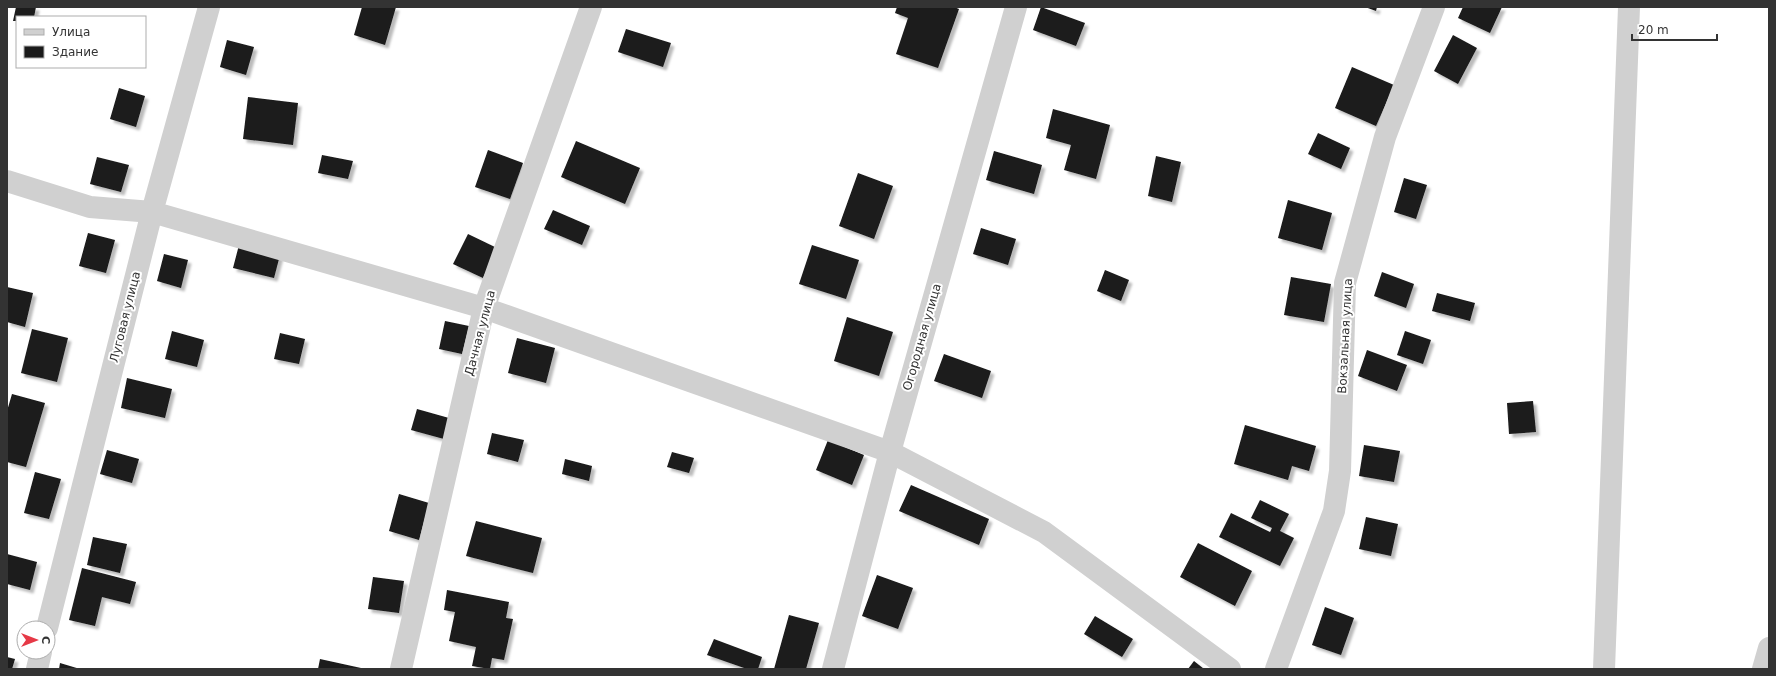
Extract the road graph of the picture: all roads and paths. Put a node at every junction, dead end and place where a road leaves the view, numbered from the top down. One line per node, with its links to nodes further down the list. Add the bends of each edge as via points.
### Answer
1 (209, 7): 7 (street, Луговая улица)
2 (591, 7): 8 (street, Дачная улица)
3 (1016, 7): 9 (street, Огородная улица)
4 (1434, 7): 15 (street, Вокзальная улица, via 1385,137 1345,283 1340,471 1334,511)
5 (1629, 7): 16 (street)
6 (7, 181): 7 (street, via 90,208)
7 (152, 212): 8 (street); 10 (street, Луговая улица)
8 (484, 308): 9 (street); 12 (street, Дачная улица)
9 (890, 452): 13 (street, Огородная улица); 14 (street, via 1044,532)
10 (49, 620)
11 (1769, 648): 17 (street)
12 (400, 669)
13 (833, 669)
14 (1230, 669)
15 (1276, 669)
16 (1604, 669)
17 (1763, 669)

